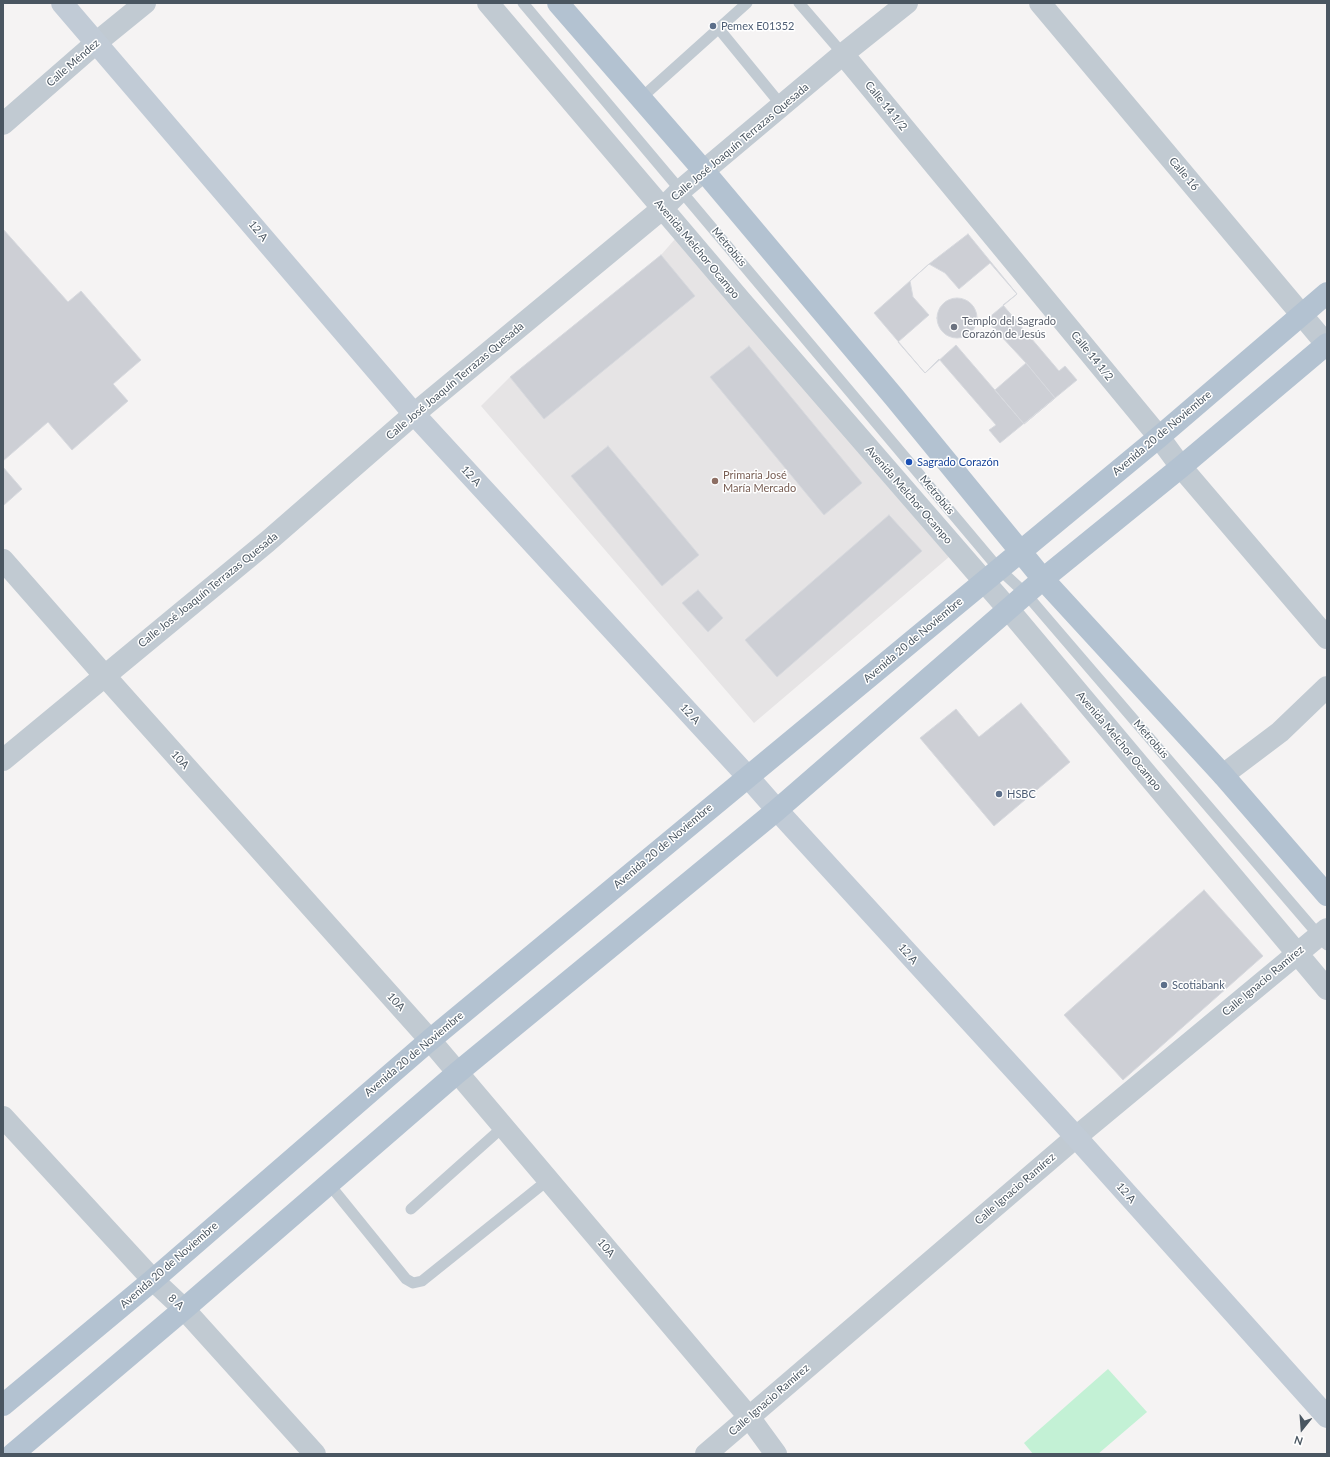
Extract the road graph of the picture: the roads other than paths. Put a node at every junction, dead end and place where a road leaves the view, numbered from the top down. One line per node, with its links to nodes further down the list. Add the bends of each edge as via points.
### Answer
1 (62, 3): 11 (main road, 12 A)
2 (144, 3): 11 (street, Calle Méndez)
3 (488, 3): 18 (street, Avenida Melchor Ocampo)
4 (523, 3): 17 (lane, Metrobús)
5 (558, 3): 13 (main road)
6 (747, 3): 10 (lane)
7 (798, 3): 12 (lane)
8 (1040, 3): 20 (street, Calle 16)
9 (896, 6): 12 (street, Calle José Joaquín Terrazas Quesada)
10 (719, 29): 13 (lane); 14 (lane)
11 (97, 42): 15 (street, Calle Méndez); 22 (main road, 12 A)
12 (843, 54): 14 (street, Calle José Joaquín Terrazas Quesada); 23 (street, Calle 14 1/2)
13 (640, 99): 16 (main road)
14 (782, 106): 16 (street, Calle José Joaquín Terrazas Quesada)
15 (3, 124)
16 (704, 171): 17 (street, Calle José Joaquín Terrazas Quesada); 25 (main road)
17 (681, 190): 18 (street, Calle José Joaquín Terrazas Quesada); 27 (lane, Metrobús)
18 (663, 208): 22 (street, Calle José Joaquín Terrazas Quesada); 27 (street, Avenida Melchor Ocampo, via 861,440)
19 (1327, 292): 20 (main road, Avenida 20 de Noviembre)
20 (1302, 314): 21 (street, Calle 16); 23 (main road, Avenida 20 de Noviembre)
21 (1327, 344): 24 (main road)
22 (414, 414): 32 (street, Calle José Joaquín Terrazas Quesada, via 267,542); 36 (main road, 12 A)
23 (1159, 437): 24 (street, Calle 14 1/2); 25 (main road, Avenida 20 de Noviembre)
24 (1181, 467): 28 (main road); 31 (street, Calle 14 1/2)
25 (1020, 552): 27 (main road, Avenida 20 de Noviembre); 28 (main road)
26 (3, 560): 32 (street, 10A)
27 (992, 575): 29 (lane, Metrobús); 30 (street, Avenida Melchor Ocampo); 36 (main road, Avenida 20 de Noviembre)
28 (1043, 579): 29 (main road); 35 (main road)
29 (1026, 594): 30 (main road); 39 (lane, Metrobús)
30 (1009, 610): 37 (main road); 40 (street, Avenida Melchor Ocampo)
31 (1327, 638)
32 (104, 676): 34 (street, Calle José Joaquín Terrazas Quesada); 42 (street, 10A)
33 (1327, 687): 35 (street, via 1280,732)
34 (3, 760)
35 (1223, 775): 38 (main road)
36 (748, 777): 37 (main road, 12 A); 42 (main road, Avenida 20 de Noviembre)
37 (777, 810): 43 (main road); 46 (main road, 12 A)
38 (1327, 895)
39 (1324, 936): 40 (street, Calle Ignacio Ramírez)
40 (1296, 954): 41 (street, Avenida Melchor Ocampo); 46 (street, Calle Ignacio Ramírez)
41 (1327, 989)
42 (430, 1040): 43 (street, 10A); 50 (main road, Avenida 20 de Noviembre)
43 (458, 1073): 45 (street, 10A); 48 (main road)
44 (3, 1117): 50 (street, 8 A)
45 (503, 1127): 47 (street, 10A); 49 (lane)
46 (1076, 1137): 53 (street, Calle Ignacio Ramírez); 54 (main road, 12 A)
47 (548, 1180): 48 (lane, via 422,1281 413,1283 406,1279); 53 (street, 10A)
48 (329, 1184): 51 (main road)
49 (411, 1209)
50 (153, 1280): 51 (street, 8 A); 52 (main road, Avenida 20 de Noviembre)
51 (184, 1309): 55 (main road); 56 (street, 8 A)
52 (3, 1405)
53 (749, 1417): 57 (street, Calle Ignacio Ramírez); 58 (street, 10A)
54 (1327, 1418)
55 (13, 1454)
56 (315, 1454)
57 (706, 1454)
58 (776, 1454)

